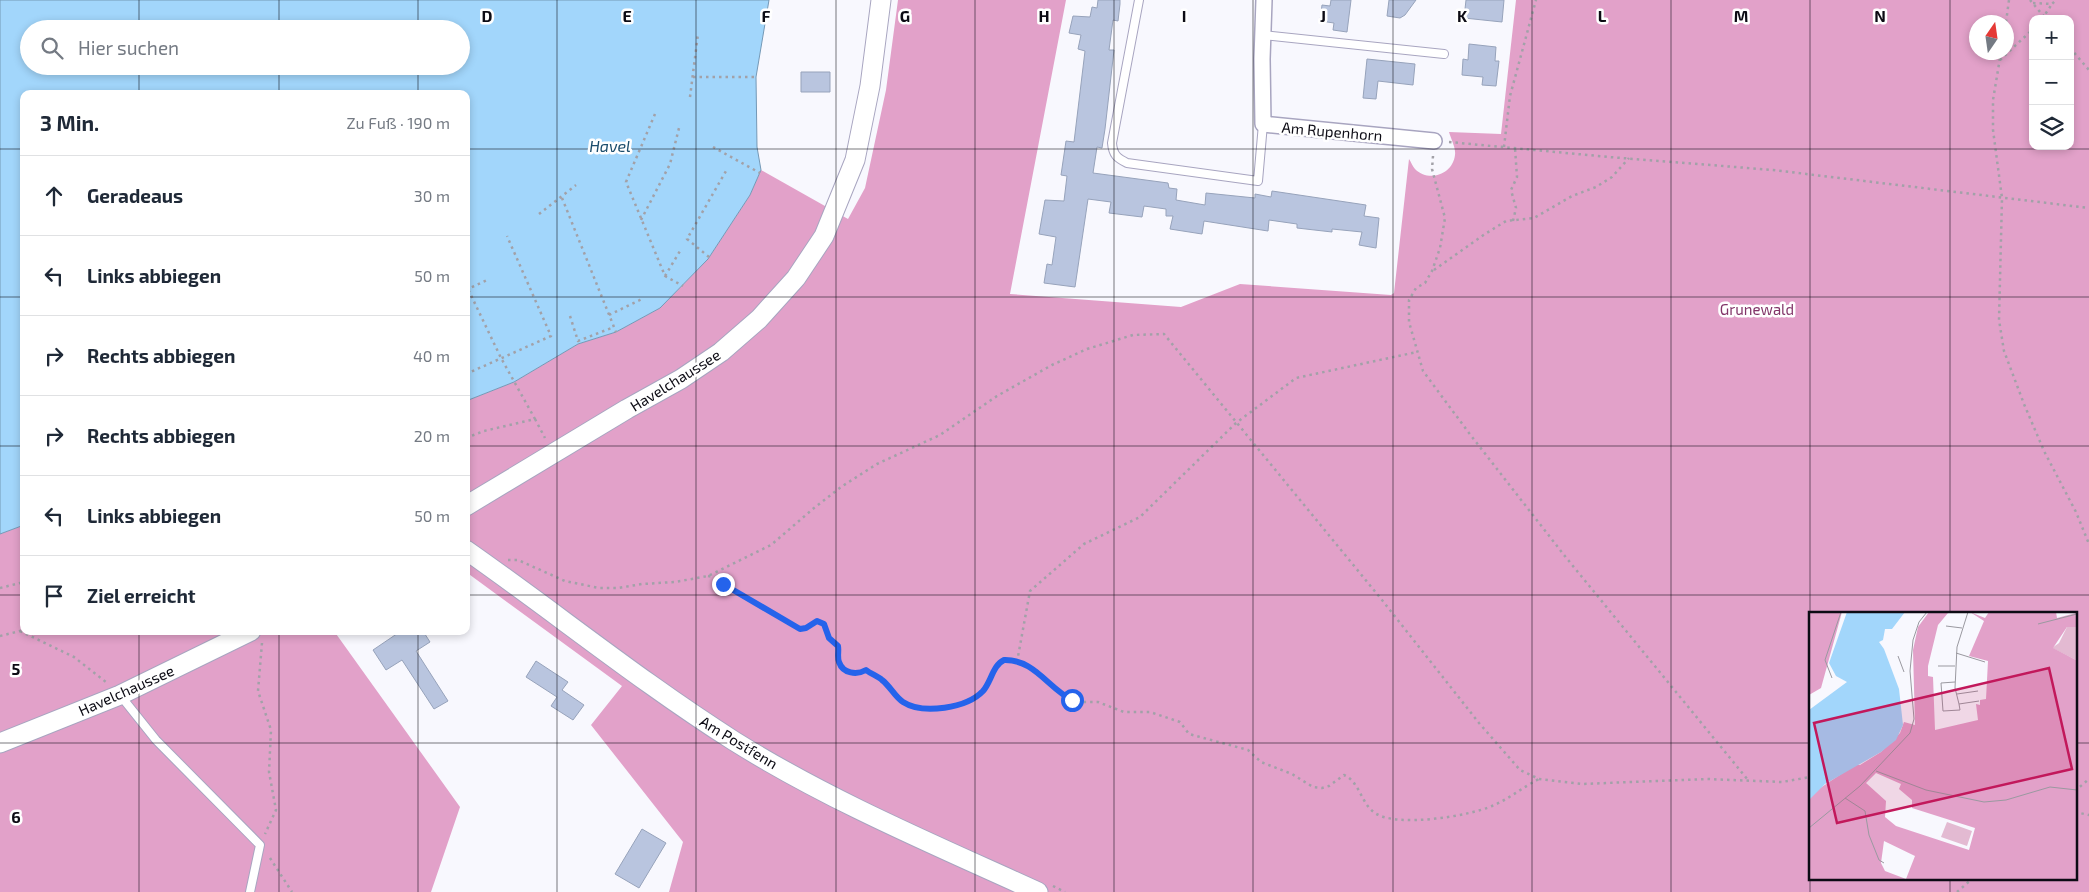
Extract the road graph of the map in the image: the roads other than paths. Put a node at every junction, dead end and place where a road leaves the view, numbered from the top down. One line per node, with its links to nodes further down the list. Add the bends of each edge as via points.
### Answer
1 (881, 0): 8 (street, Havelchaussee, via 870,86 855,160 824,236 796,278 759,320 721,352)
2 (1139, 0): 6 (lane, via 1112,143 1112,152 1118,158 1127,163 1258,181)
3 (1264, 0): 4 (street, Am Rupenhorn)
4 (1263, 35): 5 (lane); 6 (street, Am Rupenhorn)
5 (1444, 54)
6 (1263, 124): 7 (street, Am Rupenhorn)
7 (1434, 141)
8 (470, 504)
9 (470, 553): 13 (street, Am Postfenn, via 683,708 735,742 863,812)
10 (256, 636): 11 (street, Havelchaussee)
11 (120, 695): 12 (street, Havelchaussee); 14 (lane, via 156,740 260,845)
12 (0, 743)
13 (1043, 888)
14 (250, 892)

